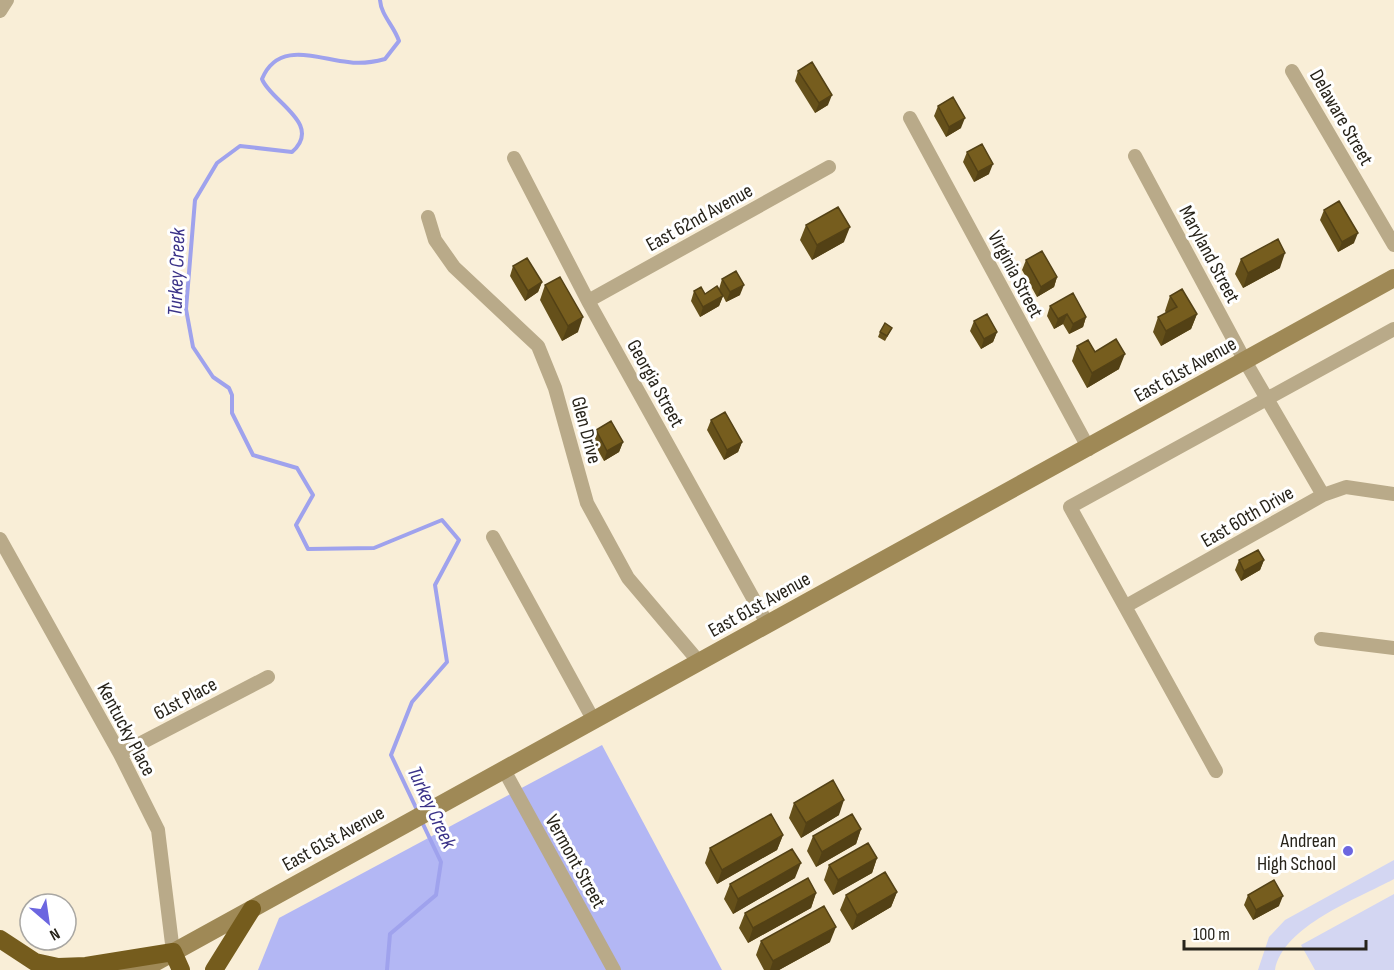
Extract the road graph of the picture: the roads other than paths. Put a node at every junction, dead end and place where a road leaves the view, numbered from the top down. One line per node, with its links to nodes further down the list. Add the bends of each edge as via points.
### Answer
1 (7, 0): 2 (street)
2 (0, 10)
3 (1292, 71): 9 (street, Delaware Street)
4 (910, 118): 15 (street, Virginia Street)
5 (1135, 156): 13 (street, Maryland Street)
6 (514, 158): 11 (street, Georgia Street)
7 (829, 167): 11 (street, East 62nd Avenue)
8 (428, 217): 24 (street, Glen Drive, via 435,240 454,267 538,346 555,388 586,503 628,578)
9 (1394, 245)
10 (1394, 278): 13 (main road, East 61st Avenue)
11 (588, 301): 21 (street, Georgia Street)
12 (1394, 328): 14 (street)
13 (1245, 361): 14 (street, Maryland Street); 15 (main road, East 61st Avenue)
14 (1266, 398): 17 (street, Maryland Street); 20 (street, via 1070,507)
15 (1089, 449): 21 (main road, East 61st Avenue)
16 (1394, 494): 17 (street, East 60th Drive, via 1346,487)
17 (1323, 495): 20 (street, East 60th Drive)
18 (493, 537): 26 (street)
19 (0, 539): 27 (street, Kentucky Place)
20 (1126, 606): 29 (street)
21 (768, 625): 24 (main road, East 61st Avenue)
22 (1322, 639): 23 (street)
23 (1394, 648)
24 (700, 663): 26 (main road, East 61st Avenue)
25 (268, 677): 27 (street, 61st Place)
26 (594, 721): 28 (main road, East 61st Avenue)
27 (120, 754): 32 (street, Kentucky Place, via 158,830)
28 (504, 770): 30 (main road, East 61st Avenue); 37 (street, Vermont Street)
29 (1216, 771)
30 (252, 909): 32 (main road, East 61st Avenue); 36 (highway)
31 (0, 939): 32 (highway, via 35,962 58,967)
32 (173, 952): 33 (main road, East 61st Avenue); 35 (highway)
33 (145, 969): 34 (main road, East 61st Avenue, via 130,966)
34 (122, 970)
35 (181, 970)
36 (214, 970)
37 (614, 970)

